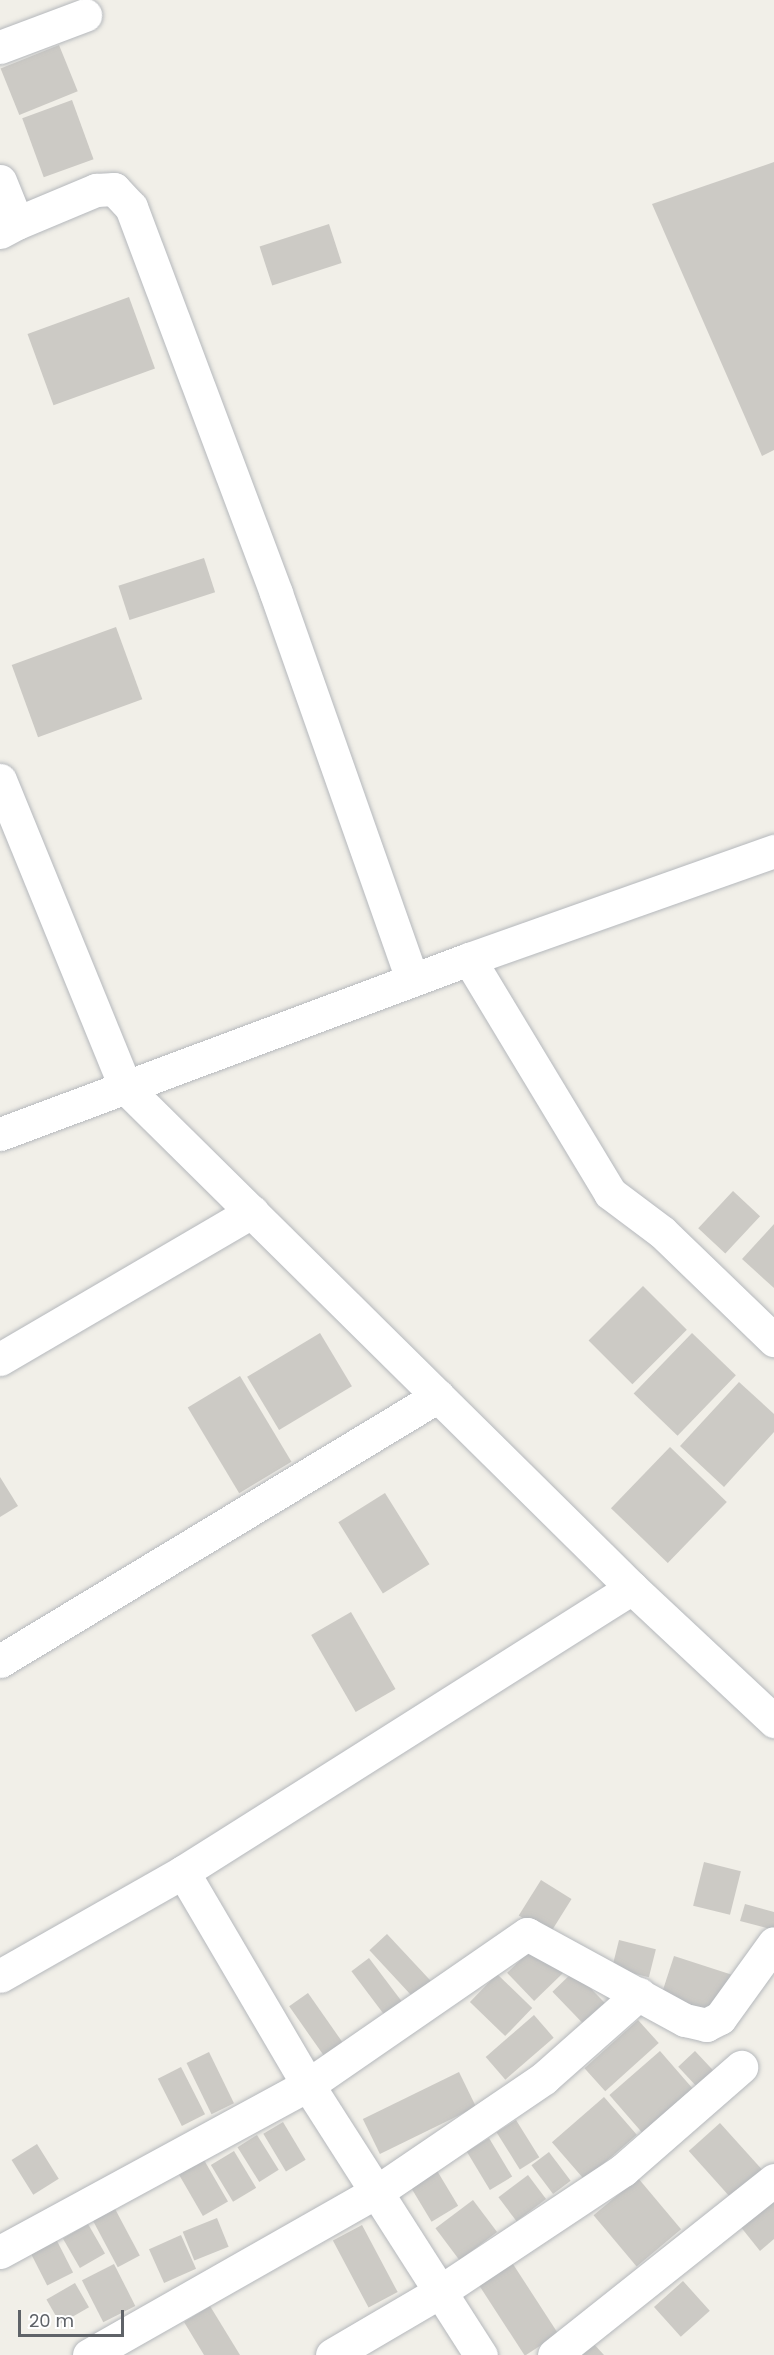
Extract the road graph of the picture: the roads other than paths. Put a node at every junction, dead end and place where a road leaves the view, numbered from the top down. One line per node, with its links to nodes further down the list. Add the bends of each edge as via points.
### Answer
1 (85, 15): 2 (street)
2 (0, 47)
3 (1, 185): 4 (street)
4 (9, 227): 8 (street, via 96,190 114,189 131,207 276,593)
5 (0, 780): 9 (street)
6 (774, 851): 7 (street)
7 (469, 958): 8 (street); 12 (street, via 610,1193 662,1232)
8 (412, 980): 9 (street)
9 (126, 1088): 10 (street); 11 (street)
10 (0, 1134)
11 (252, 1212): 13 (street); 14 (street)
12 (774, 1340)
13 (0, 1359)
14 (438, 1396): 15 (street); 16 (street)
15 (632, 1588): 17 (street); 18 (street)
16 (0, 1661)
17 (774, 1721)
18 (183, 1872): 20 (street); 23 (street)
19 (774, 1943): 21 (street, via 714,2024 685,2020)
20 (0, 1976)
21 (639, 1994): 23 (street, via 527,1934); 25 (street, via 544,2078)
22 (741, 2067): 27 (street, via 623,2170)
23 (308, 2085): 25 (street); 26 (street)
24 (774, 2180): 31 (street)
25 (378, 2191): 27 (street); 28 (street)
26 (0, 2252)
27 (441, 2291): 29 (street); 30 (street)
28 (89, 2355)
29 (332, 2355)
30 (481, 2355)
31 (554, 2355)

